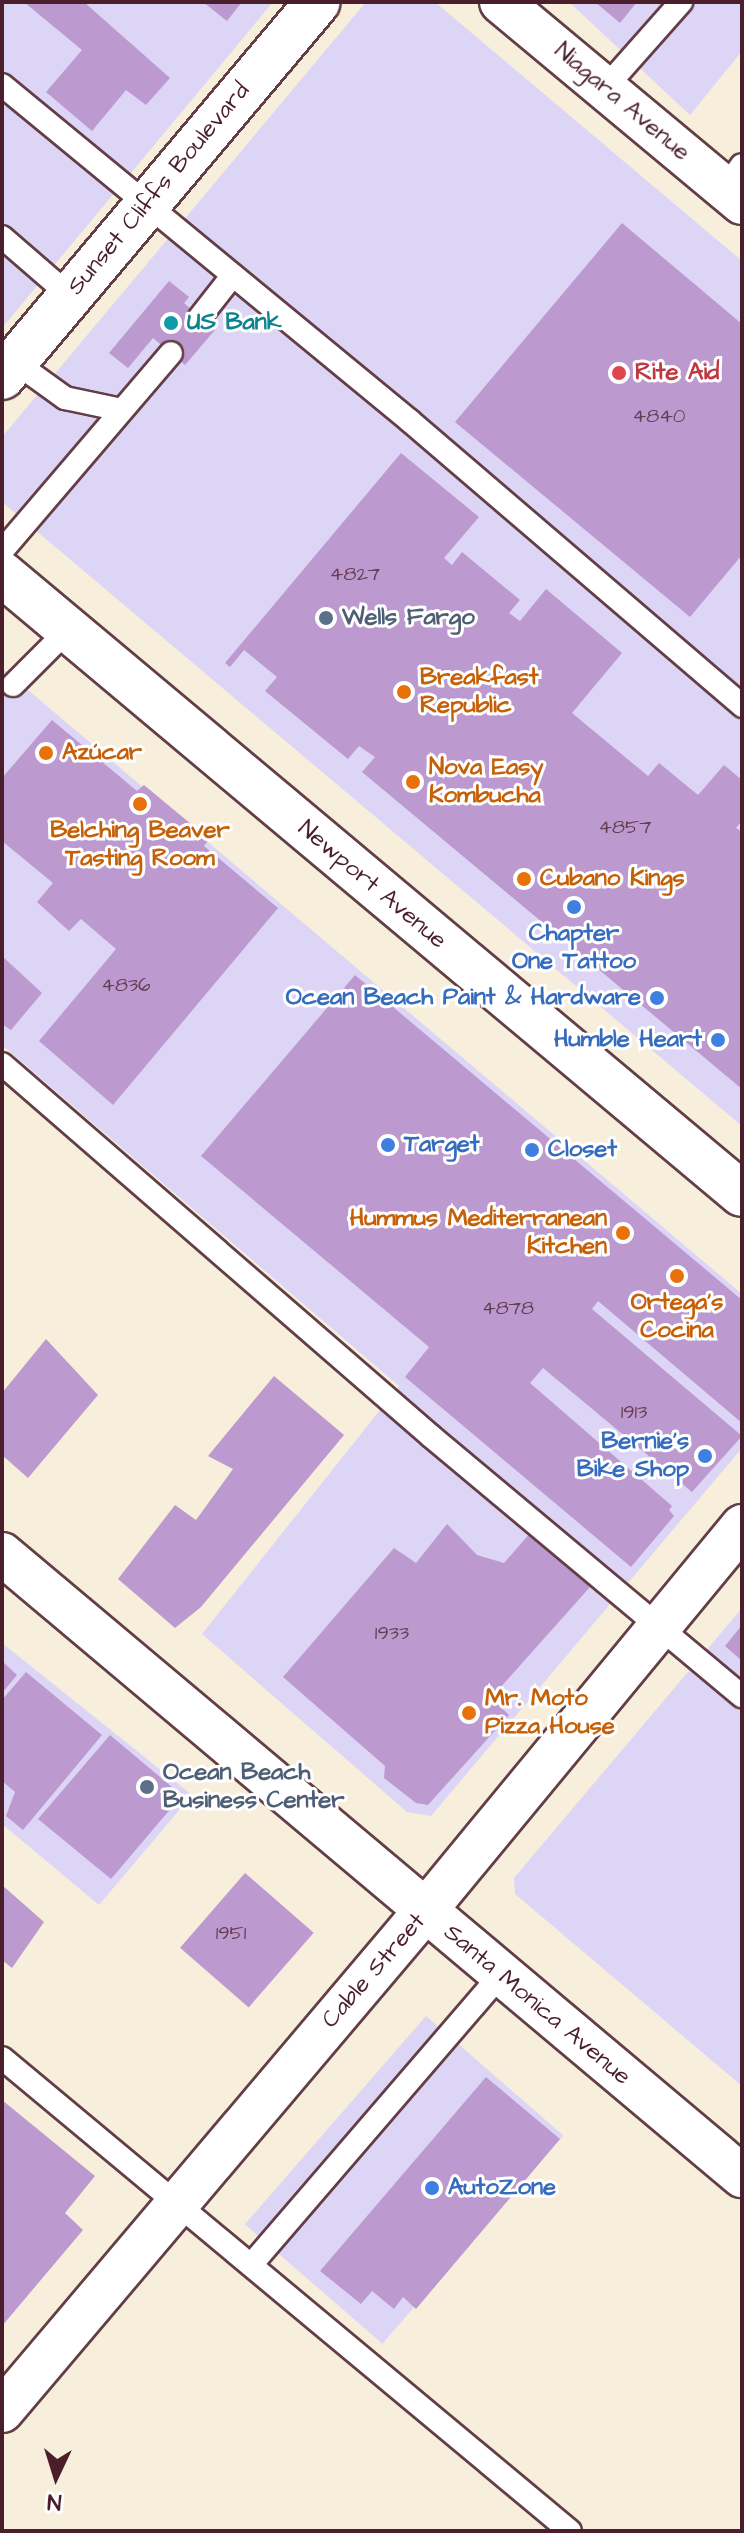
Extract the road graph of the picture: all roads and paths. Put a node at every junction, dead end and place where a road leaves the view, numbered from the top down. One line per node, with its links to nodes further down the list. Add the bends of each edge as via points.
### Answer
1 (318, 2): 7 (street, Sunset Cliffs Boulevard)
2 (501, 2): 5 (street, Niagara Avenue)
3 (681, 2): 5 (lane)
4 (2, 85): 7 (lane)
5 (605, 88): 6 (street, Niagara Avenue)
6 (736, 186)
7 (143, 205): 9 (lane); 10 (street, Sunset Cliffs Boulevard)
8 (2, 237): 10 (lane)
9 (233, 275): 11 (lane); 19 (lane)
10 (69, 295): 13 (street, Sunset Cliffs Boulevard)
11 (200, 317)
12 (171, 353): 14 (lane)
13 (8, 370): 14 (lane, via 65,398)
14 (122, 410): 15 (lane)
15 (2, 551)
16 (2, 574): 17 (street, Newport Avenue)
17 (68, 630): 18 (lane); 21 (street, Newport Avenue)
18 (13, 685)
19 (742, 706)
20 (2, 1064): 24 (lane)
21 (742, 1194)
22 (742, 1526): 24 (street, Cable Street)
23 (2, 1554): 26 (street, Santa Monica Avenue)
24 (658, 1627): 25 (lane); 26 (street, Cable Street)
25 (742, 1696)
26 (425, 1911): 27 (street, Santa Monica Avenue); 30 (street, Cable Street)
27 (500, 1975): 29 (street, Santa Monica Avenue); 31 (lane)
28 (2, 2058): 30 (lane)
29 (742, 2176)
30 (176, 2202): 31 (lane); 32 (street, Cable Street)
31 (251, 2265): 33 (lane)
32 (2, 2411)
33 (570, 2531)

